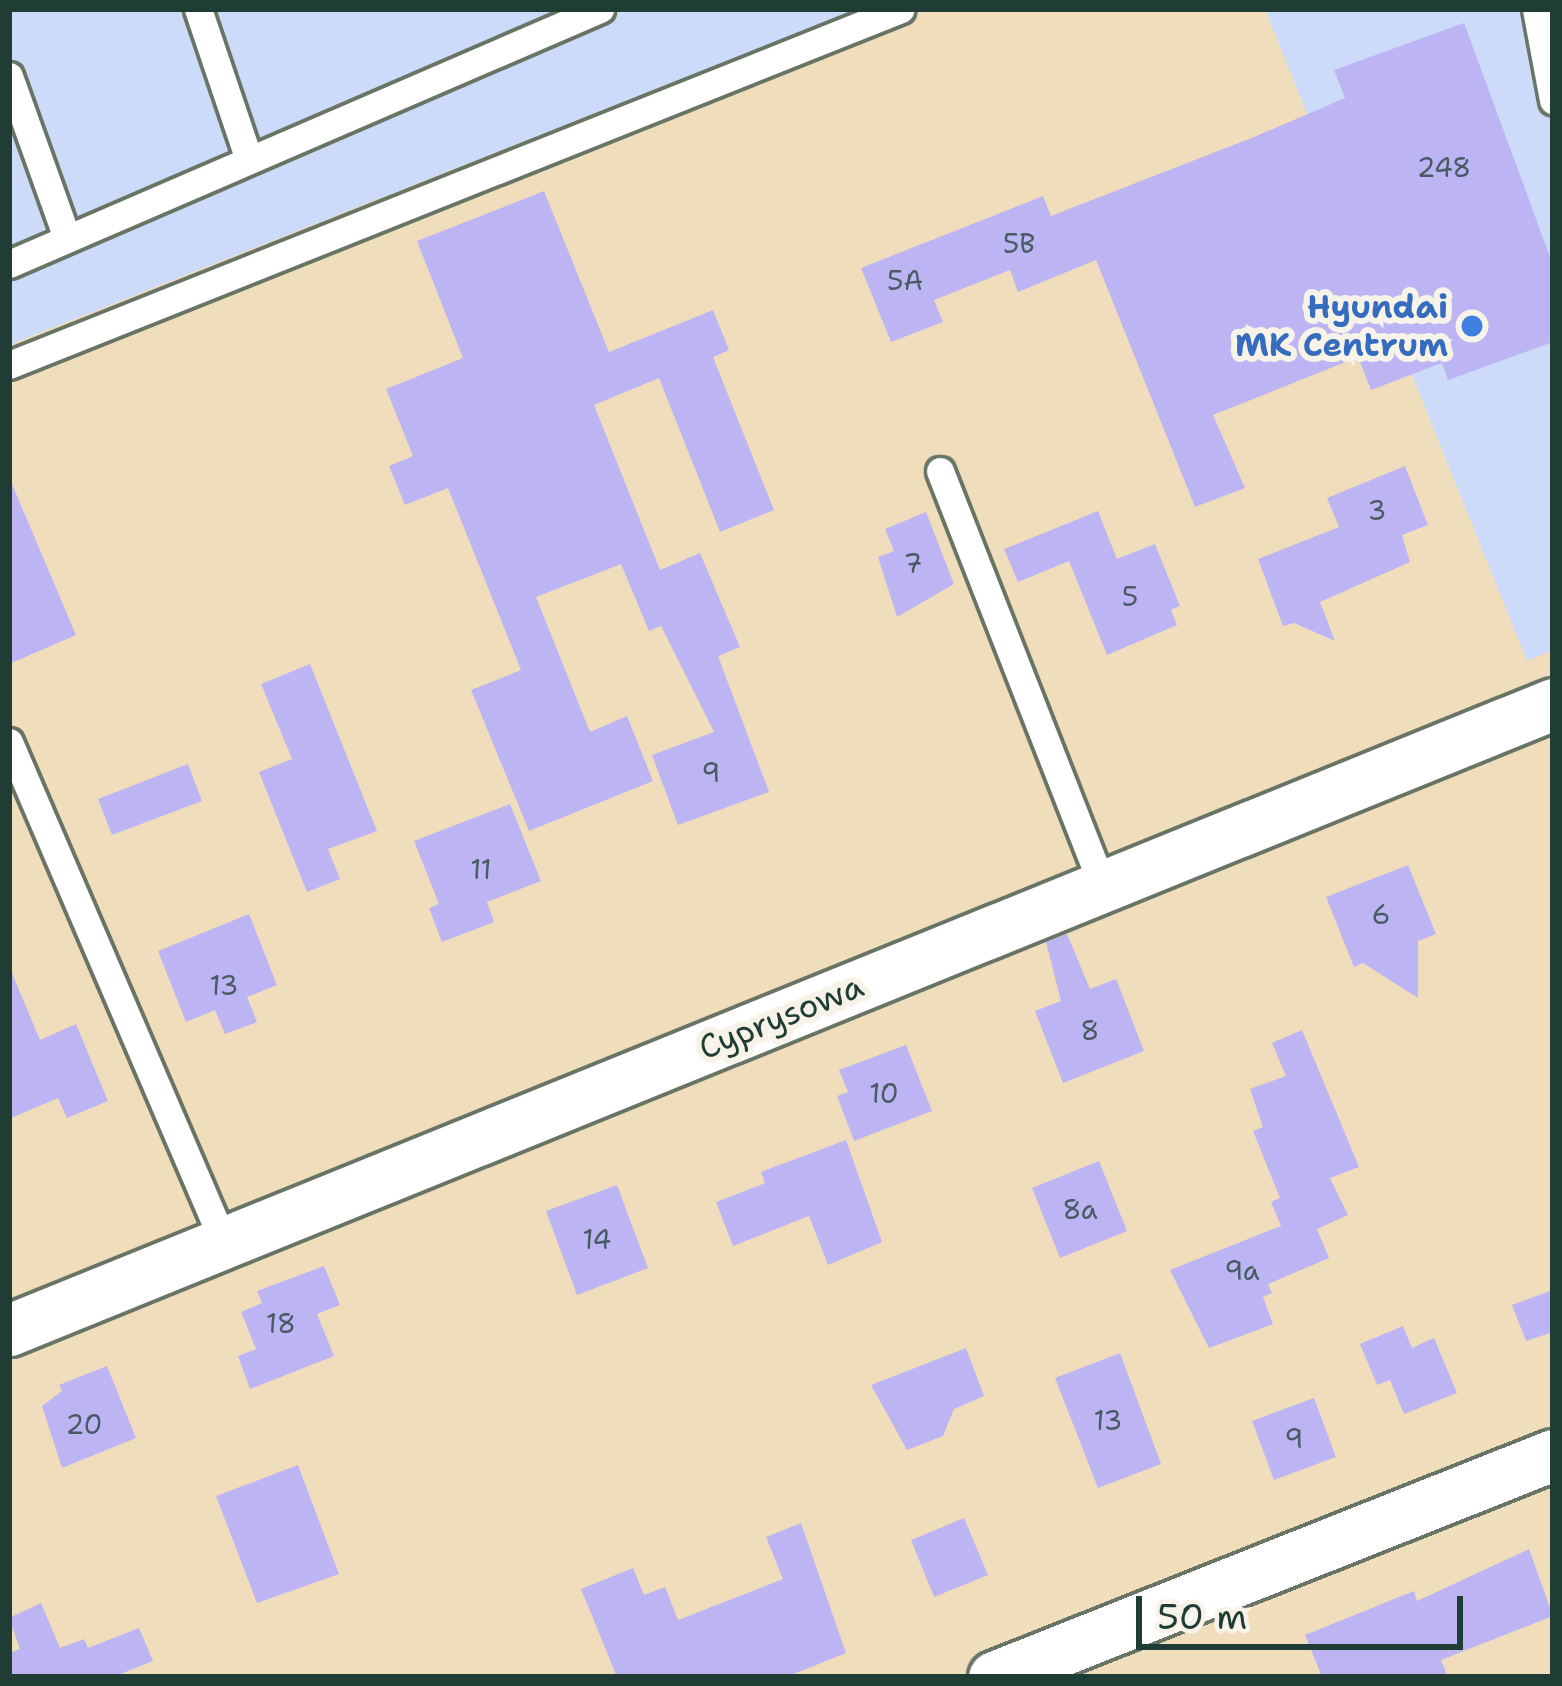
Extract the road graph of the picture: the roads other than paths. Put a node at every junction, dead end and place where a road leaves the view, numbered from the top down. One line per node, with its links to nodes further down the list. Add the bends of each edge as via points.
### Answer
1 (198, 9): 7 (lane)
2 (600, 9): 7 (lane)
3 (901, 9): 10 (lane)
4 (1536, 9): 6 (lane)
5 (9, 76): 8 (lane)
6 (1553, 100)
7 (248, 157): 8 (lane)
8 (68, 238): 9 (lane)
9 (9, 264)
10 (9, 365)
11 (940, 471): 14 (lane)
12 (1553, 704): 14 (street, Cyprysowa)
13 (9, 742): 15 (lane)
14 (1102, 886): 15 (street, Cyprysowa)
15 (224, 1243): 16 (street, Cyprysowa)
16 (9, 1330)
17 (1553, 1455): 18 (street)
18 (994, 1677)

